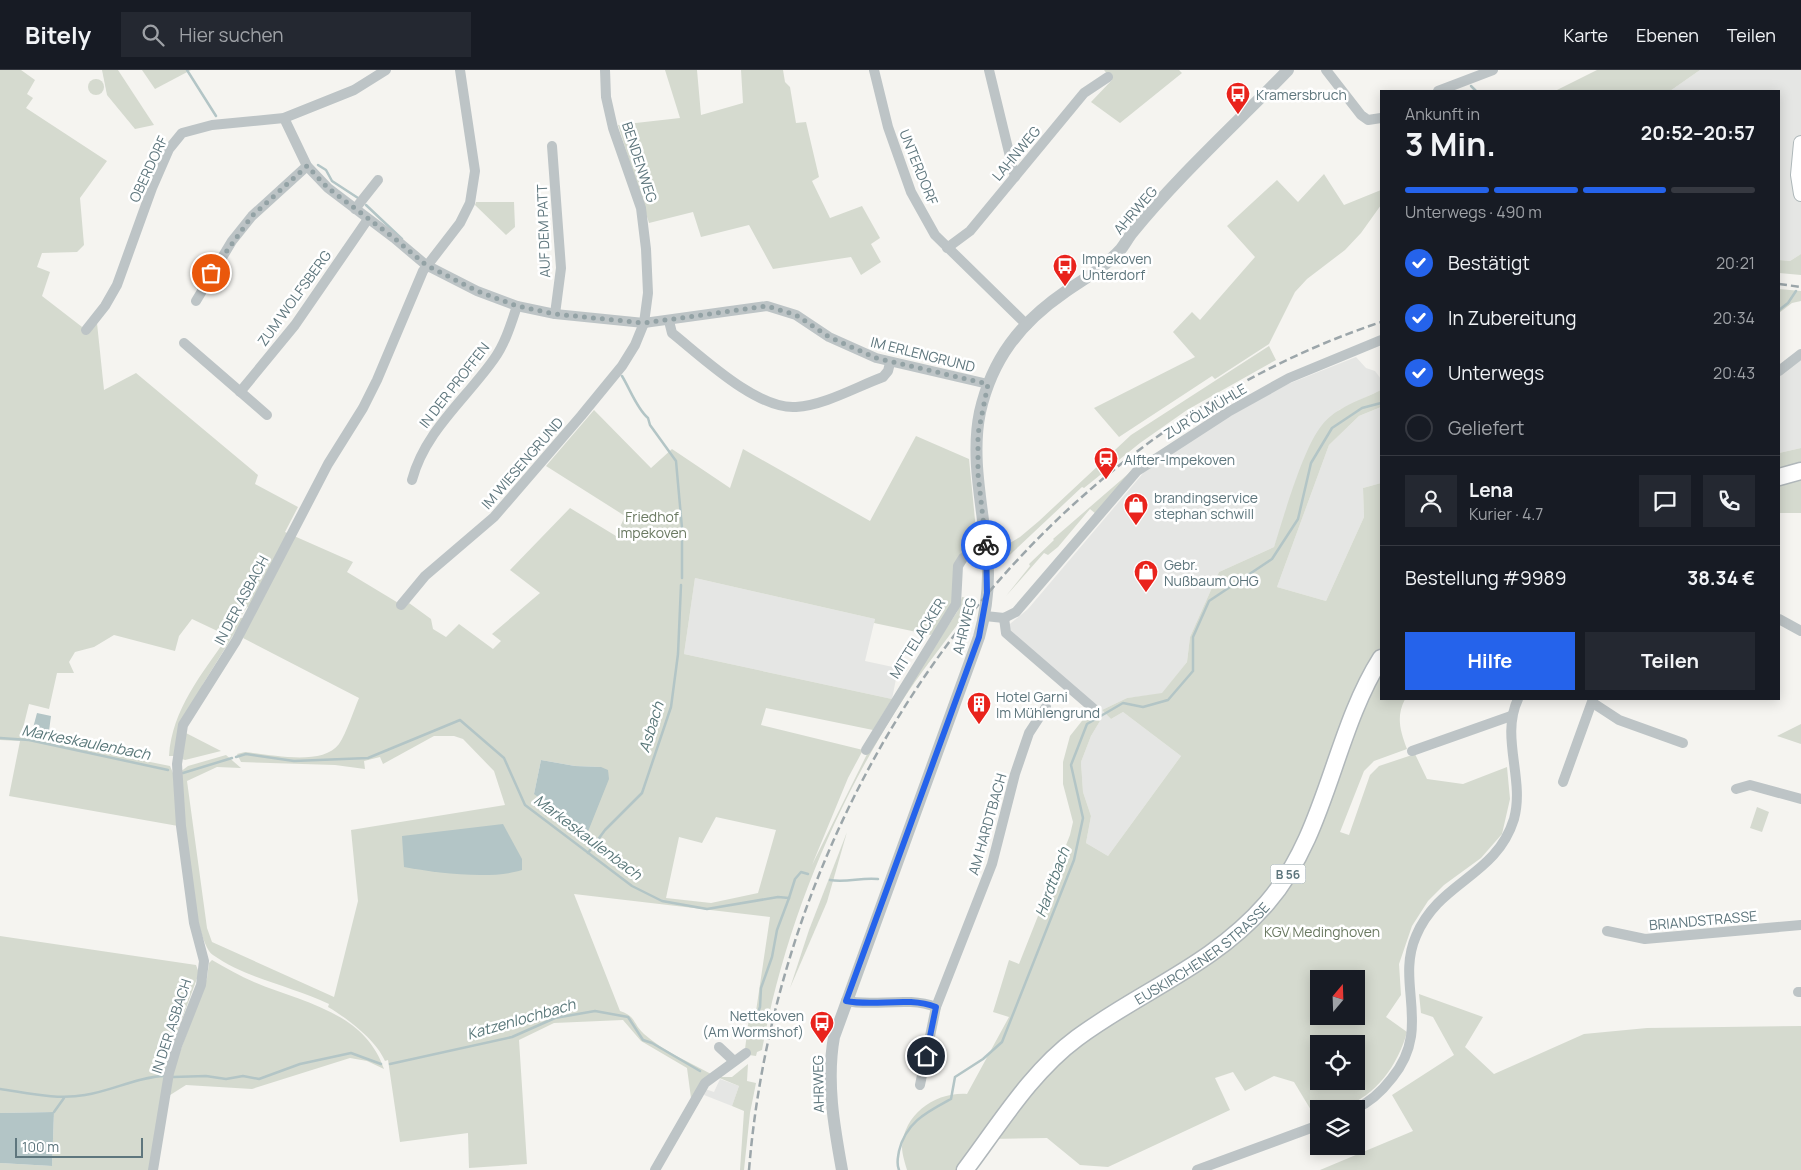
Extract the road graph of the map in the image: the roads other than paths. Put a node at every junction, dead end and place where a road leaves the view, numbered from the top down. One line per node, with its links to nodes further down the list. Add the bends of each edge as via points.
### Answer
1 (386, 70): 11 (street, OBERDORF, via 354,90)
2 (460, 70): 22 (street, IN DER ASBACH, via 474,171 472,195 460,223)
3 (606, 70): 27 (street, BENDENWEG, via 606,97 613,128 641,208 648,293)
4 (874, 70): 21 (street, UNTERDORF, via 888,127 912,192 935,236)
5 (989, 70): 16 (street)
6 (1288, 70): 28 (street, AHRWEG, via 1121,248 1093,274)
7 (1326, 70): 12 (street, via 1361,115 1368,120)
8 (1493, 70): 10 (street)
9 (1108, 77): 16 (street, LAHNWEG, via 1084,93)
10 (1441, 90)
11 (284, 118): 15 (street, IM ERLENGRUND); 29 (street, OBERDORF, via 212,126 182,133 176,139 152,188 117,285)
12 (1380, 118)
13 (1801, 143): 18 (main road, via 1798,175)
14 (552, 146): 25 (street, AUF DEM PATT, via 561,268)
15 (307, 166): 19 (street, IM ERLENGRUND); 23 (street, via 252,216 232,241)
16 (1014, 177): 21 (street, LAHNWEG, via 970,231)
17 (378, 180): 19 (street)
18 (1801, 194)
19 (355, 209): 20 (street, IM ERLENGRUND)
20 (368, 219): 22 (street, IM ERLENGRUND); 36 (street, ZUM WOLFSBERG, via 295,325)
21 (947, 248): 28 (street, UNTERDORF)
22 (426, 265): 24 (street, IM ERLENGRUND, via 477,291); 69 (street, IN DER ASBACH, via 363,408 323,472 236,641 183,725 177,764 180,817 194,923 204,961 201,985 169,1073)
23 (196, 301)
24 (517, 306): 25 (street, IM ERLENGRUND); 40 (street, IN DER PROFFEN, via 496,357 432,436 417,462)
25 (555, 314): 27 (street, IM ERLENGRUND)
26 (669, 321): 27 (street, IM ERLENGRUND); 33 (street, IM ERLENGRUND, via 767,306 788,312 860,352); 33 (street, via 672,333 739,386 780,406 797,407 818,402 883,377)
27 (644, 323): 42 (street, IM WIESENGRUND, via 622,366 494,517 425,576)
28 (1026, 325): 35 (street, AHRWEG, via 1002,354)
29 (86, 330)
30 (1380, 340): 44 (street, ZUR ÖLMÜHLE, via 1289,378 1228,412 1137,471 1026,602)
31 (184, 343): 36 (street)
32 (1801, 354): 34 (street)
33 (890, 363): 35 (street, IM ERLENGRUND)
34 (1780, 370)
35 (988, 384): 41 (street, AHRWEG, via 978,434 978,474)
36 (240, 392): 37 (street)
37 (267, 415)
38 (1801, 471): 39 (main road)
39 (1780, 477)
40 (412, 480)
41 (986, 548): 43 (street, AHRWEG); 54 (street, MITTELACKER, via 972,551 958,566 956,604)
42 (401, 605)
43 (985, 616): 44 (street); 61 (street, AHRWEG)
44 (1004, 618): 51 (street, via 1006,633)
45 (1780, 620): 46 (street)
46 (1801, 631)
47 (1380, 660): 72 (main road, EUSKIRCHENER STRASSE / B 56, via 1360,698 1307,837 1290,872 1268,902 1208,957 1076,1038 1028,1087)
48 (1518, 700): 52 (street)
49 (1593, 701): 53 (street, via 1619,720); 56 (street)
50 (1046, 707): 62 (street, AM HARDTBACH, via 1029,733 992,864)
51 (1094, 709)
52 (1511, 716): 55 (street); 67 (street, via 1516,792 1514,817 1507,837 1487,863 1436,903 1424,919 1415,938 1410,961 1413,1030 1410,1059 1381,1092)
53 (1683, 743)
54 (866, 750)
55 (1412, 751)
56 (1563, 782)
57 (1736, 789): 58 (street, via 1750,785)
58 (1801, 799)
59 (1801, 926): 60 (street, BRIANDSTRASSE, via 1645,939)
60 (1607, 931)
61 (846, 1001): 62 (street, via 864,1004 923,1002); 71 (street, AHRWEG, via 834,1037 830,1068 834,1127)
62 (936, 1007): 66 (street, AM HARDTBACH)
63 (719, 1047): 65 (street)
64 (746, 1053): 65 (street)
65 (734, 1061): 70 (street, via 705,1083)
66 (920, 1085)
67 (1365, 1102)
68 (1310, 1128): 73 (street)
69 (153, 1170)
70 (655, 1170)
71 (842, 1170)
72 (965, 1170)
73 (1197, 1170)

